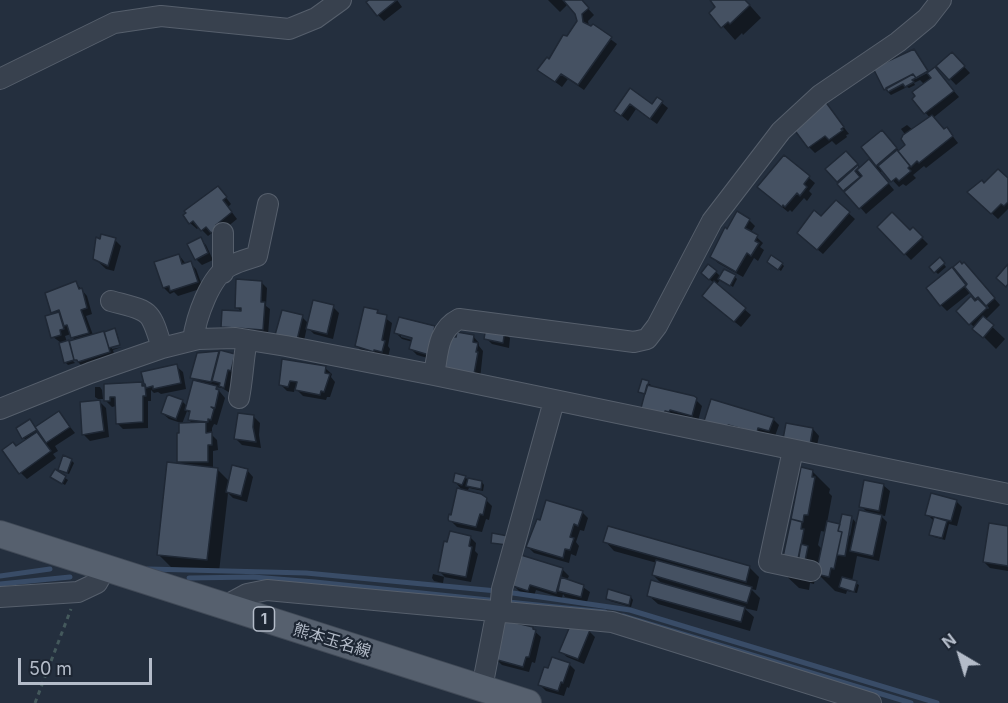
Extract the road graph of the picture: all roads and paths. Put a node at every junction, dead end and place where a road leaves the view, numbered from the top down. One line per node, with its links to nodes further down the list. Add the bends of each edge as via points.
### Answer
1 (341, 0): 3 (street, via 316,18 289,29 161,16 114,23)
2 (941, 0): 11 (street, via 927,18 898,42 820,95 781,131 712,221 657,327 646,339 634,342 459,319 442,334)
3 (0, 79)
4 (268, 204): 6 (street, via 257,256 228,267)
5 (223, 233): 6 (street)
6 (223, 273): 8 (street, via 196,318)
7 (111, 300): 10 (street, via 145,310 154,321)
8 (193, 340): 9 (street); 10 (street)
9 (248, 340): 11 (street); 12 (street)
10 (162, 348): 14 (street)
11 (434, 375): 13 (street)
12 (239, 398)
13 (554, 401): 15 (street); 22 (street)
14 (0, 409)
15 (794, 450): 16 (street); 19 (street, via 769,562)
16 (1008, 494)
17 (0, 534): 18 (main road, 熊本玉名線 / 1)
18 (105, 569): 20 (street, via 98,583); 23 (main road, 熊本玉名線 / 1)
19 (811, 571)
20 (78, 592): 21 (street); 25 (path)
21 (0, 597)
22 (500, 604): 23 (street, via 267,590 247,594); 24 (street); 27 (street, via 612,622)
23 (223, 607): 24 (main road, 熊本玉名線 / 1)
24 (482, 688): 26 (main road, 熊本玉名線 / 1)
25 (36, 703)
26 (528, 703)
27 (871, 703)

